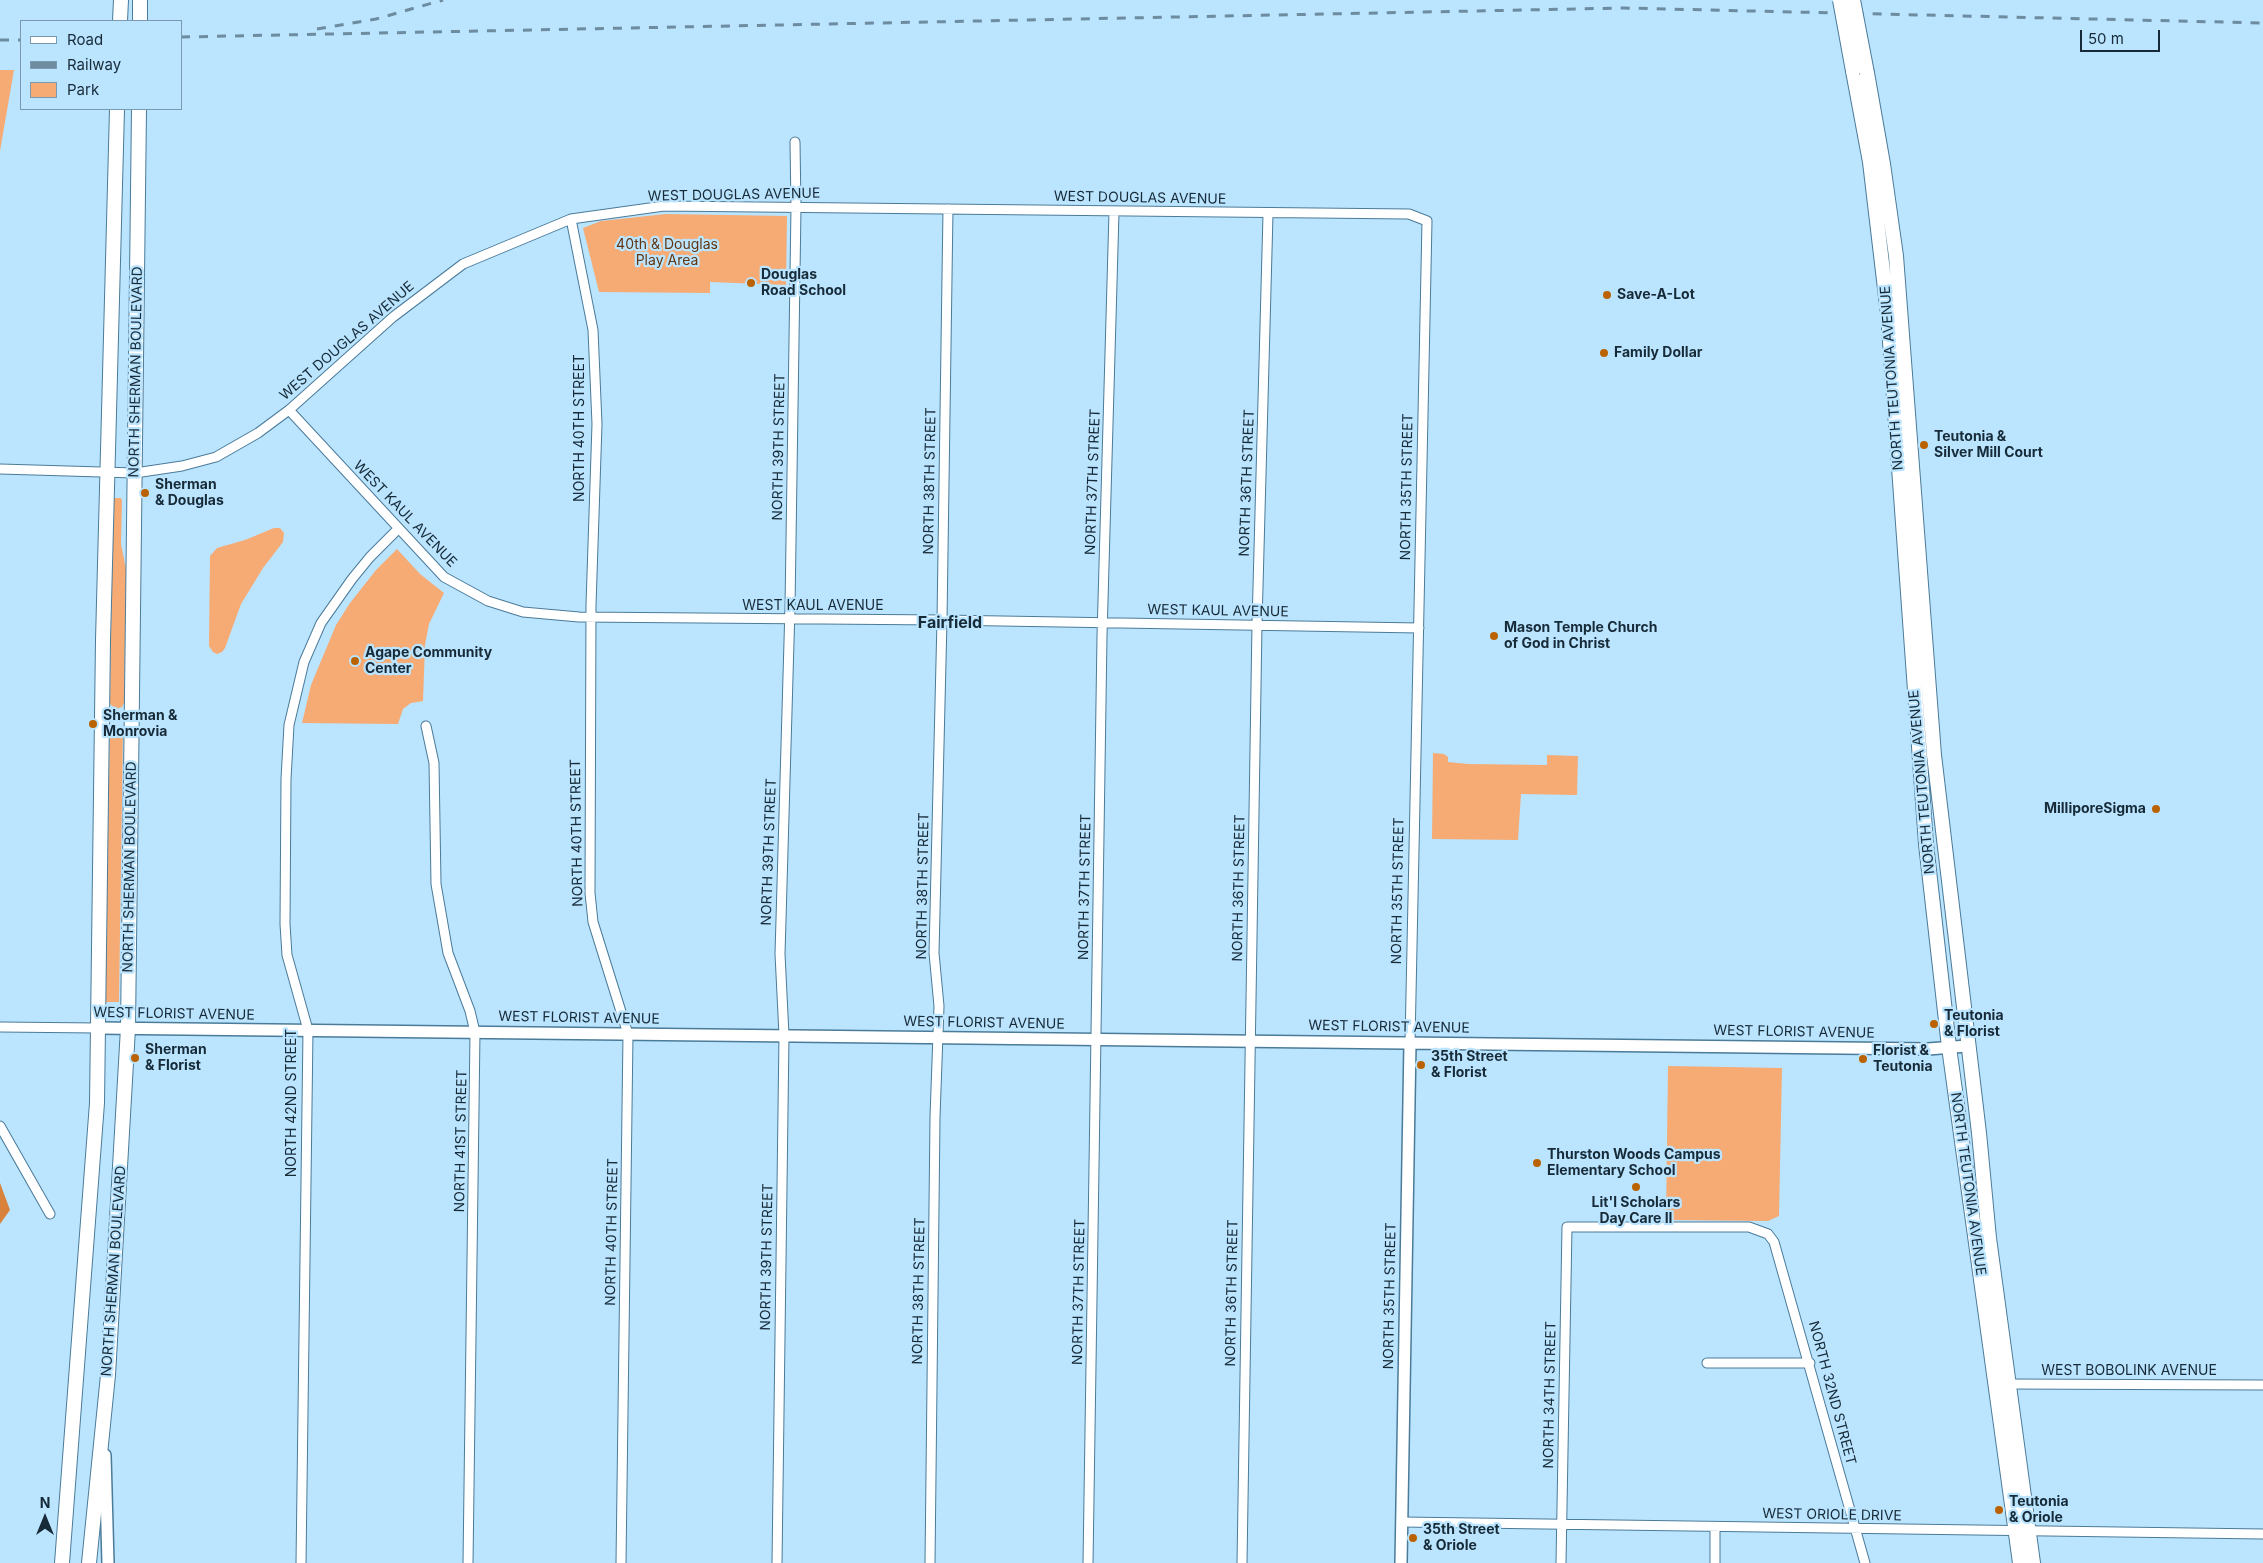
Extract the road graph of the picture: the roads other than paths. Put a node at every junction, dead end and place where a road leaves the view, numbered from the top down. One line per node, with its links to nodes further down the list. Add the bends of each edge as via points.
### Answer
1 (121, 0): 5 (main road)
2 (140, 0): 6 (main road)
3 (1840, 0): 40 (main road, NORTH TEUTONIA AVENUE, bridge, via 1870,162 1888,314 1926,844)
4 (1853, 0): 39 (main road, NORTH TEUTONIA AVENUE, bridge, via 1884,164 1896,256 1930,714)
5 (120, 20)
6 (140, 20)
7 (117, 110): 18 (main road, NORTH SHERMAN BOULEVARD)
8 (139, 110): 19 (main road, NORTH SHERMAN BOULEVARD)
9 (795, 142): 10 (street, NORTH 39TH STREET)
10 (796, 207): 11 (street, WEST DOUGLAS AVENUE); 14 (street, WEST DOUGLAS AVENUE, via 664,206); 22 (street, NORTH 39TH STREET)
11 (948, 209): 12 (street, WEST DOUGLAS AVENUE); 23 (street, NORTH 38TH STREET)
12 (1114, 212): 13 (street, WEST DOUGLAS AVENUE); 24 (street, NORTH 37TH STREET)
13 (1268, 214): 15 (street, WEST DOUGLAS AVENUE, via 1409,214); 25 (street, NORTH 36TH STREET)
14 (571, 220): 16 (street, WEST DOUGLAS AVENUE, via 463,264 393,317); 21 (street, NORTH 40TH STREET, via 593,330 596,424)
15 (1427, 220): 26 (street, NORTH 35TH STREET)
16 (289, 410): 19 (street, WEST DOUGLAS AVENUE, via 258,434 216,457); 20 (street, WEST KAUL AVENUE)
17 (0, 469): 18 (street, WEST DOUGLAS AVENUE)
18 (107, 472): 19 (street, WEST DOUGLAS AVENUE); 29 (main road, NORTH SHERMAN BOULEVARD)
19 (134, 473): 30 (main road, NORTH SHERMAN BOULEVARD)
20 (398, 529): 21 (street, WEST KAUL AVENUE, via 444,577 488,601 523,612); 31 (street, NORTH 42ND STREET, via 370,556 321,623 304,662 289,725 285,924 287,955)
21 (590, 617): 22 (street, WEST KAUL AVENUE); 33 (street, NORTH 40TH STREET, via 591,902 593,922)
22 (790, 620): 23 (street, WEST KAUL AVENUE); 34 (street, NORTH 39TH STREET, via 780,954)
23 (942, 620): 24 (street, WEST KAUL AVENUE); 35 (street, NORTH 38TH STREET, via 934,953)
24 (1103, 623): 25 (street, WEST KAUL AVENUE); 36 (street, NORTH 37TH STREET)
25 (1257, 624): 26 (street, WEST KAUL AVENUE); 37 (street, NORTH 36TH STREET)
26 (1419, 628): 38 (street, NORTH 35TH STREET)
27 (426, 726): 32 (street, NORTH 41ST STREET, via 434,763 436,884 448,953)
28 (0, 1027): 29 (street, WEST FLORIST AVENUE)
29 (97, 1028): 30 (street, WEST FLORIST AVENUE); 56 (main road, NORTH SHERMAN BOULEVARD, via 95,1122)
30 (128, 1028): 31 (street, WEST FLORIST AVENUE); 49 (main road, NORTH SHERMAN BOULEVARD)
31 (308, 1030): 32 (street, WEST FLORIST AVENUE); 59 (street, NORTH 42ND STREET)
32 (476, 1032): 33 (street, WEST FLORIST AVENUE); 60 (street, NORTH 41ST STREET)
33 (628, 1034): 34 (street, WEST FLORIST AVENUE); 61 (street, NORTH 40TH STREET)
34 (784, 1035): 35 (street, WEST FLORIST AVENUE); 62 (street, NORTH 39TH STREET)
35 (938, 1037): 36 (street, WEST FLORIST AVENUE); 63 (street, NORTH 38TH STREET)
36 (1097, 1039): 37 (street, WEST FLORIST AVENUE); 64 (street, NORTH 37TH STREET)
37 (1249, 1040): 38 (street, WEST FLORIST AVENUE); 65 (street, NORTH 36TH STREET)
38 (1410, 1043): 40 (street, WEST FLORIST AVENUE); 50 (street, NORTH 35TH STREET)
39 (1967, 1046): 40 (street, WEST FLORIST AVENUE); 47 (main road, NORTH TEUTONIA AVENUE)
40 (1949, 1047): 46 (main road, NORTH TEUTONIA AVENUE)
41 (0, 1126): 42 (street)
42 (50, 1214)
43 (1567, 1227): 45 (street, NORTH 32ND STREET, via 1750,1227 1768,1234 1779,1252); 51 (street, NORTH 34TH STREET)
44 (1707, 1363): 45 (street)
45 (1810, 1363): 53 (street, NORTH 32ND STREET)
46 (1995, 1384): 47 (street, WEST BOBOLINK AVENUE); 54 (main road, NORTH TEUTONIA AVENUE)
47 (2010, 1384): 48 (street, WEST BOBOLINK AVENUE); 54 (main road, NORTH TEUTONIA AVENUE)
48 (2263, 1386)
49 (104, 1409): 57 (main road, NORTH SHERMAN BOULEVARD); 58 (street)
50 (1402, 1522): 51 (street, WEST ORIOLE DRIVE); 66 (street, NORTH 35TH STREET)
51 (1562, 1526): 52 (street, WEST ORIOLE DRIVE); 67 (street, NORTH 34TH STREET)
52 (1716, 1527): 53 (street, WEST ORIOLE DRIVE); 68 (street)
53 (1855, 1528): 54 (street, WEST ORIOLE DRIVE); 69 (street, NORTH 32ND STREET)
54 (2022, 1532): 55 (street, WEST ORIOLE DRIVE); 70 (main road, NORTH TEUTONIA AVENUE); 71 (main road, NORTH TEUTONIA AVENUE)
55 (2263, 1534)
56 (62, 1563)
57 (90, 1563)
58 (108, 1563)
59 (301, 1563)
60 (468, 1563)
61 (620, 1563)
62 (777, 1563)
63 (930, 1563)
64 (1088, 1563)
65 (1242, 1563)
66 (1401, 1563)
67 (1561, 1563)
68 (1715, 1563)
69 (1865, 1563)
70 (2020, 1563)
71 (2033, 1563)

